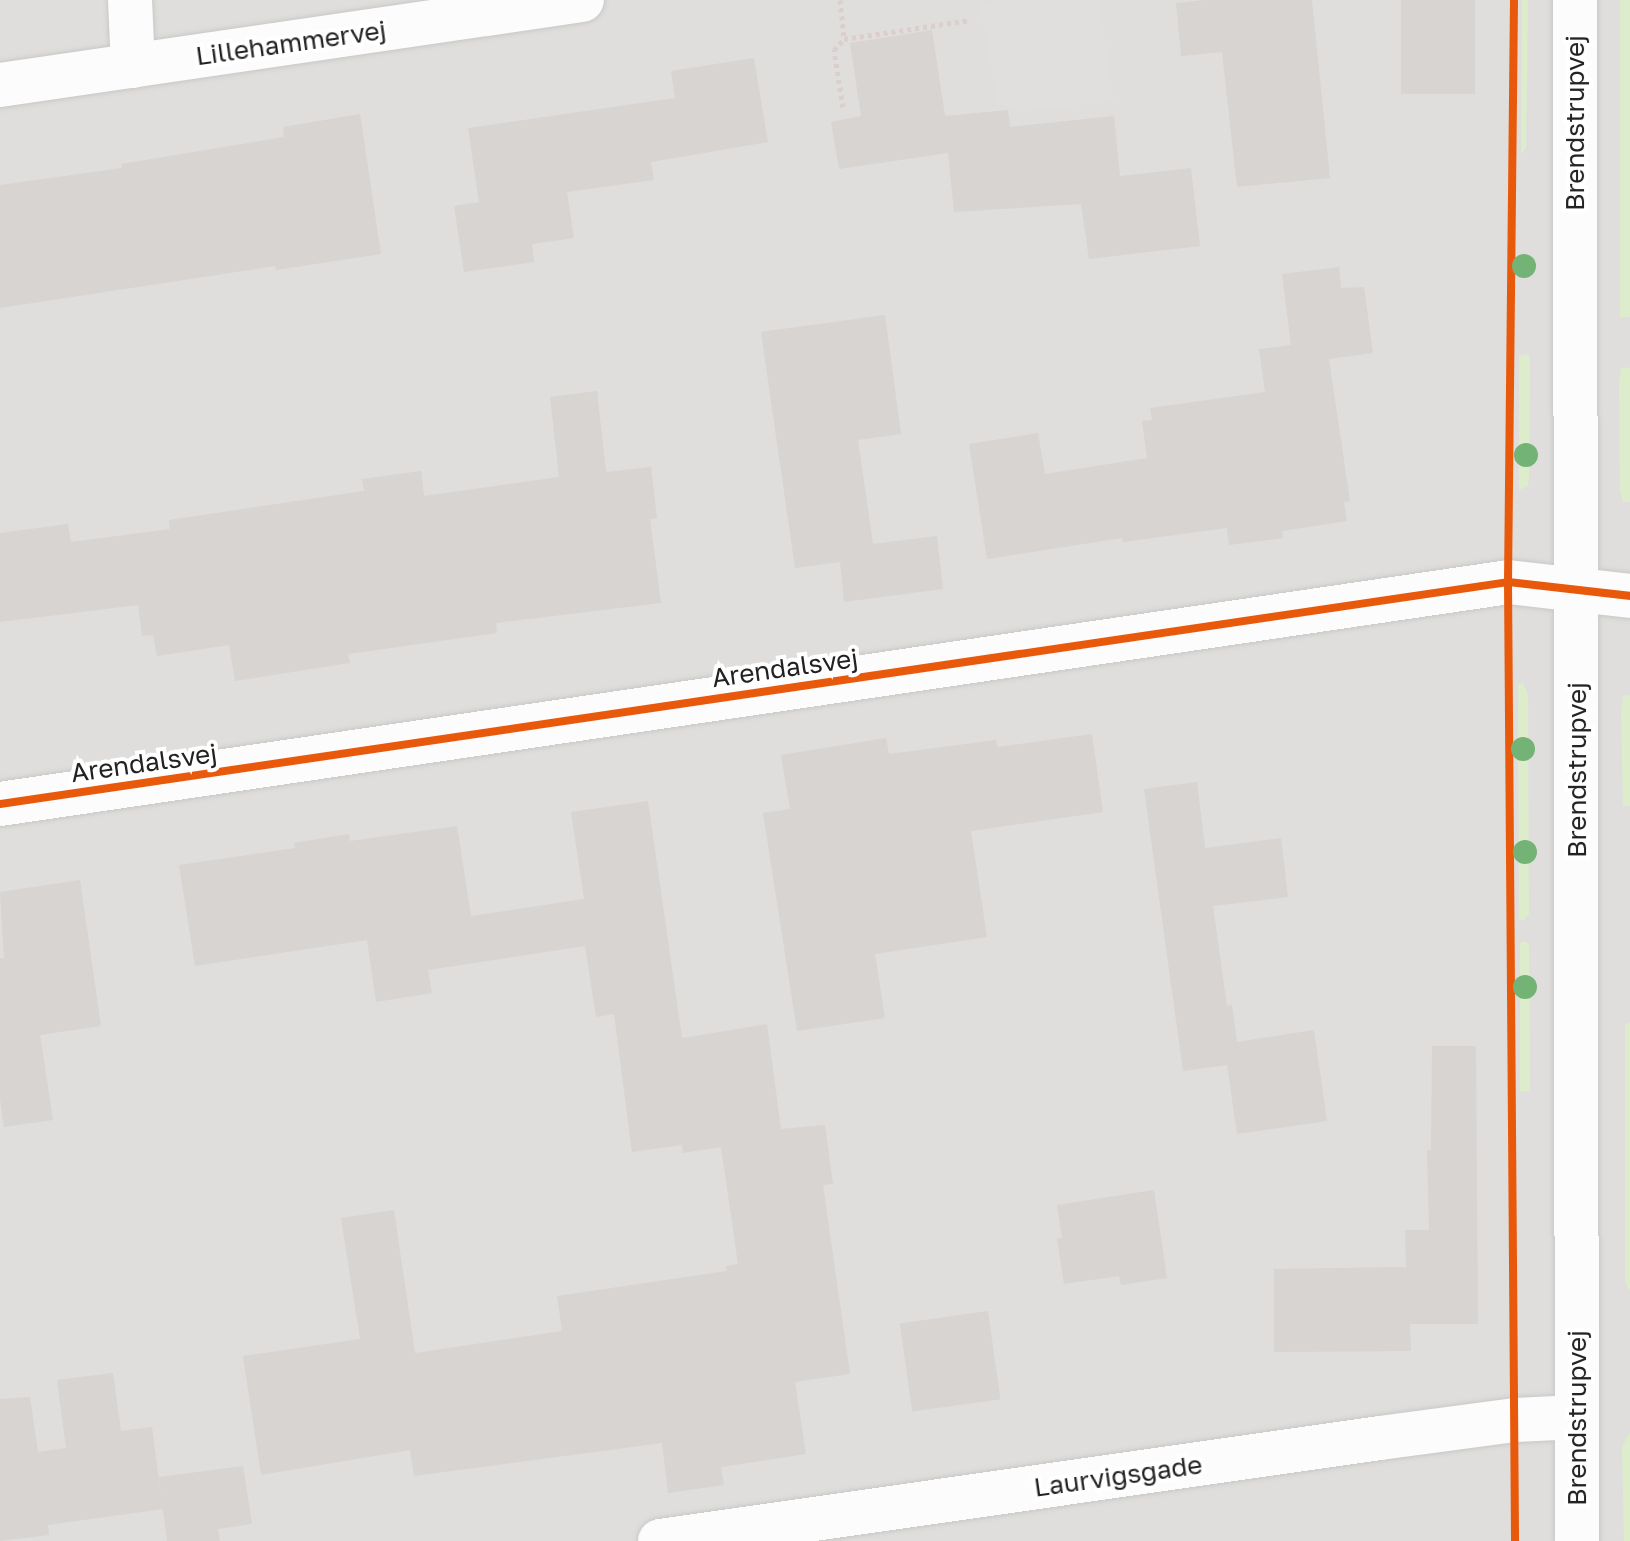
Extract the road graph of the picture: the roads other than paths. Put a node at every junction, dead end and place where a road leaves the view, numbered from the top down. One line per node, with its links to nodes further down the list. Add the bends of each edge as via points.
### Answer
1 (130, 0): 4 (street)
2 (582, 0): 4 (street, Lillehammervej)
3 (1575, 0): 6 (street, Brendstrupvej)
4 (133, 66): 5 (street, Lillehammervej)
5 (0, 85)
6 (1577, 590): 7 (street, Arendalsvej); 8 (street, Arendalsvej, via 1508,582); 9 (street, Brendstrupvej)
7 (1630, 596)
8 (0, 804)
9 (1577, 1417): 10 (street, Laurvigsgade, via 1455,1428); 11 (street, Brendstrupvej)
10 (660, 1541)
11 (1577, 1541)

